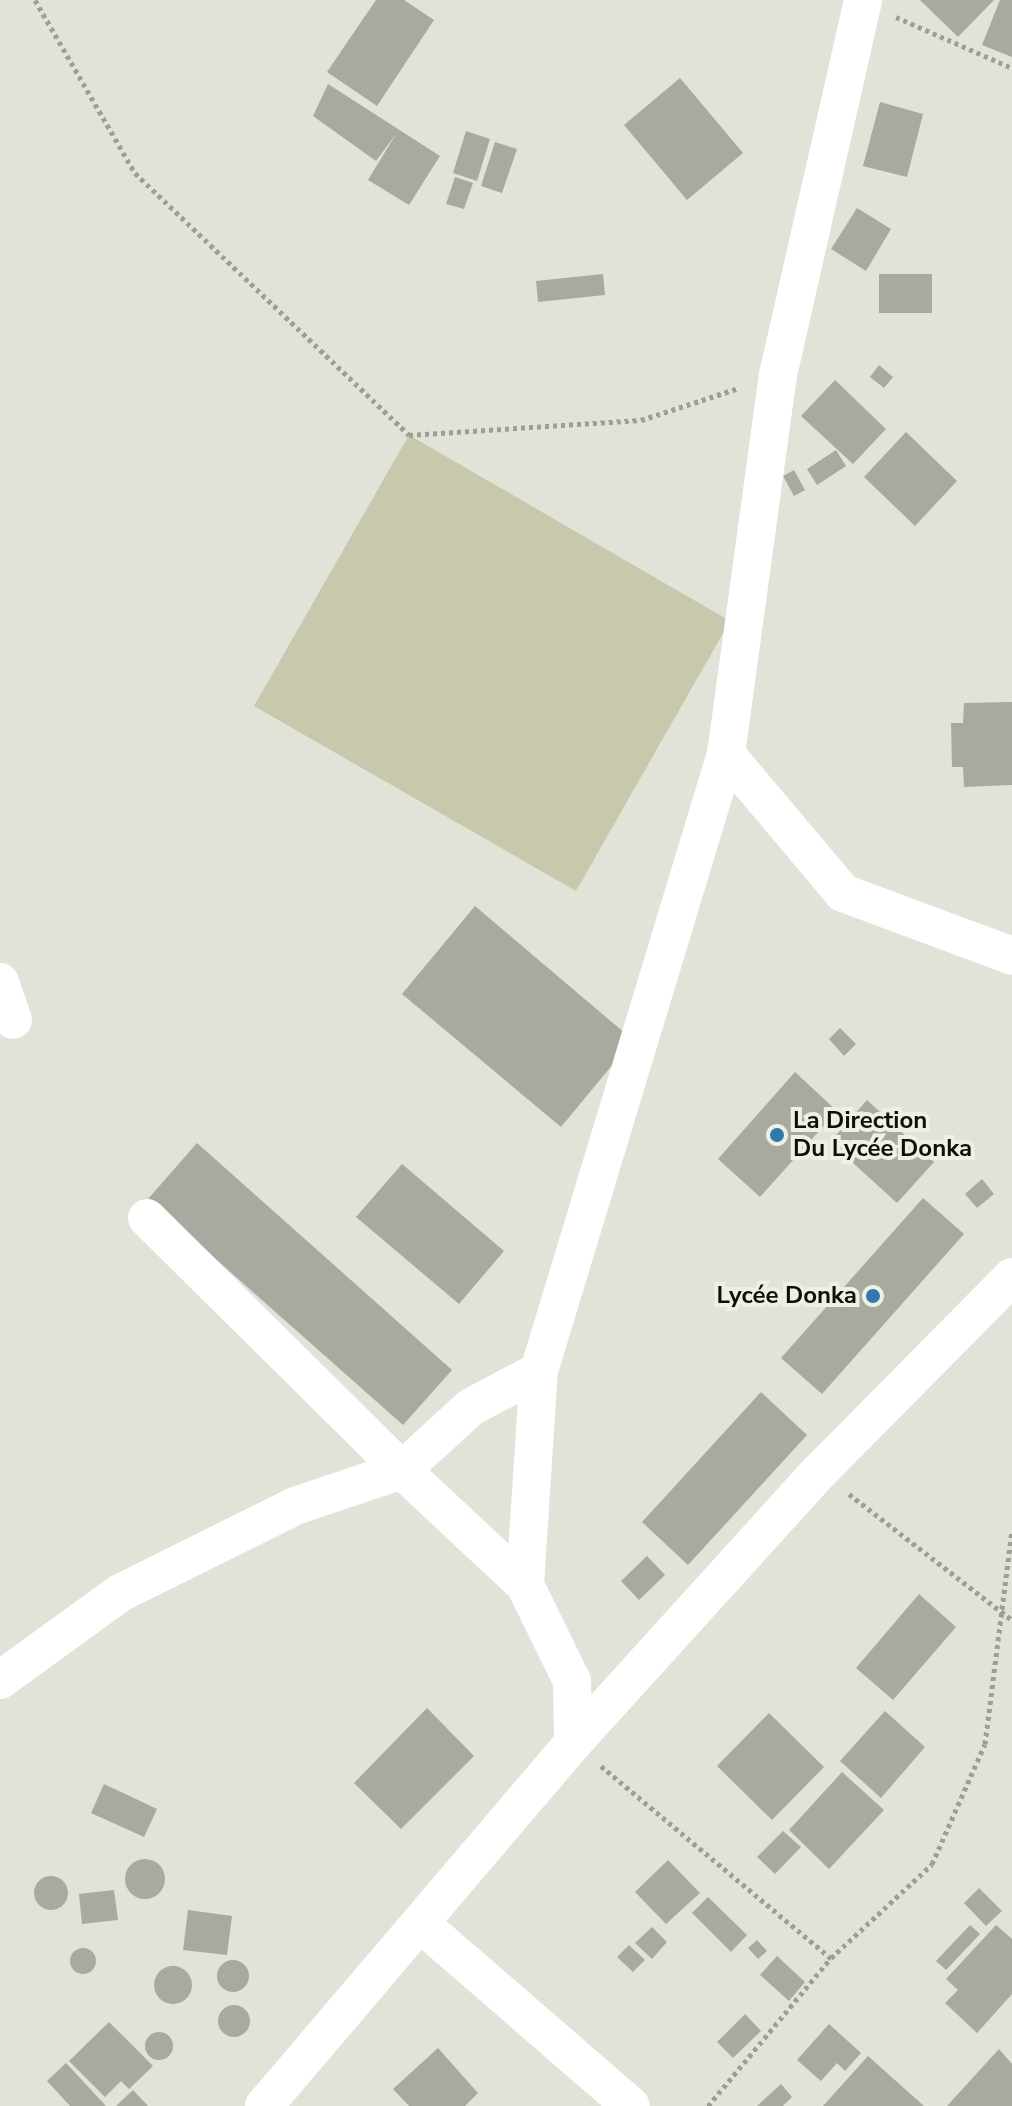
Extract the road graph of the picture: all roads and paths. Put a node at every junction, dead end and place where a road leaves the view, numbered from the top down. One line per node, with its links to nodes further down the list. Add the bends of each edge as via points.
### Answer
1 (35, 0): 4 (path, via 135,173 409,435 641,420)
2 (862, 1): 3 (path); 4 (street)
3 (1012, 68)
4 (778, 375): 5 (street)
5 (726, 754): 6 (street, via 843,893); 11 (street)
6 (1012, 956)
7 (0, 982): 8 (street)
8 (13, 1020)
9 (147, 1218): 12 (street)
10 (1012, 1277): 13 (street)
11 (539, 1371): 12 (street, via 471,1407); 15 (street)
12 (402, 1470): 15 (street); 18 (street, via 295,1506 120,1593)
13 (820, 1471): 16 (path); 19 (street)
14 (1012, 1531): 16 (path)
15 (525, 1585): 19 (street, via 572,1681)
16 (1001, 1613): 17 (path); 21 (path, via 985,1744 932,1864)
17 (1012, 1620)
18 (0, 1680)
19 (573, 1743): 20 (street); 21 (path)
20 (422, 1925): 22 (street); 23 (street)
21 (831, 1958): 24 (path)
22 (264, 2106)
23 (631, 2106)
24 (708, 2106)

